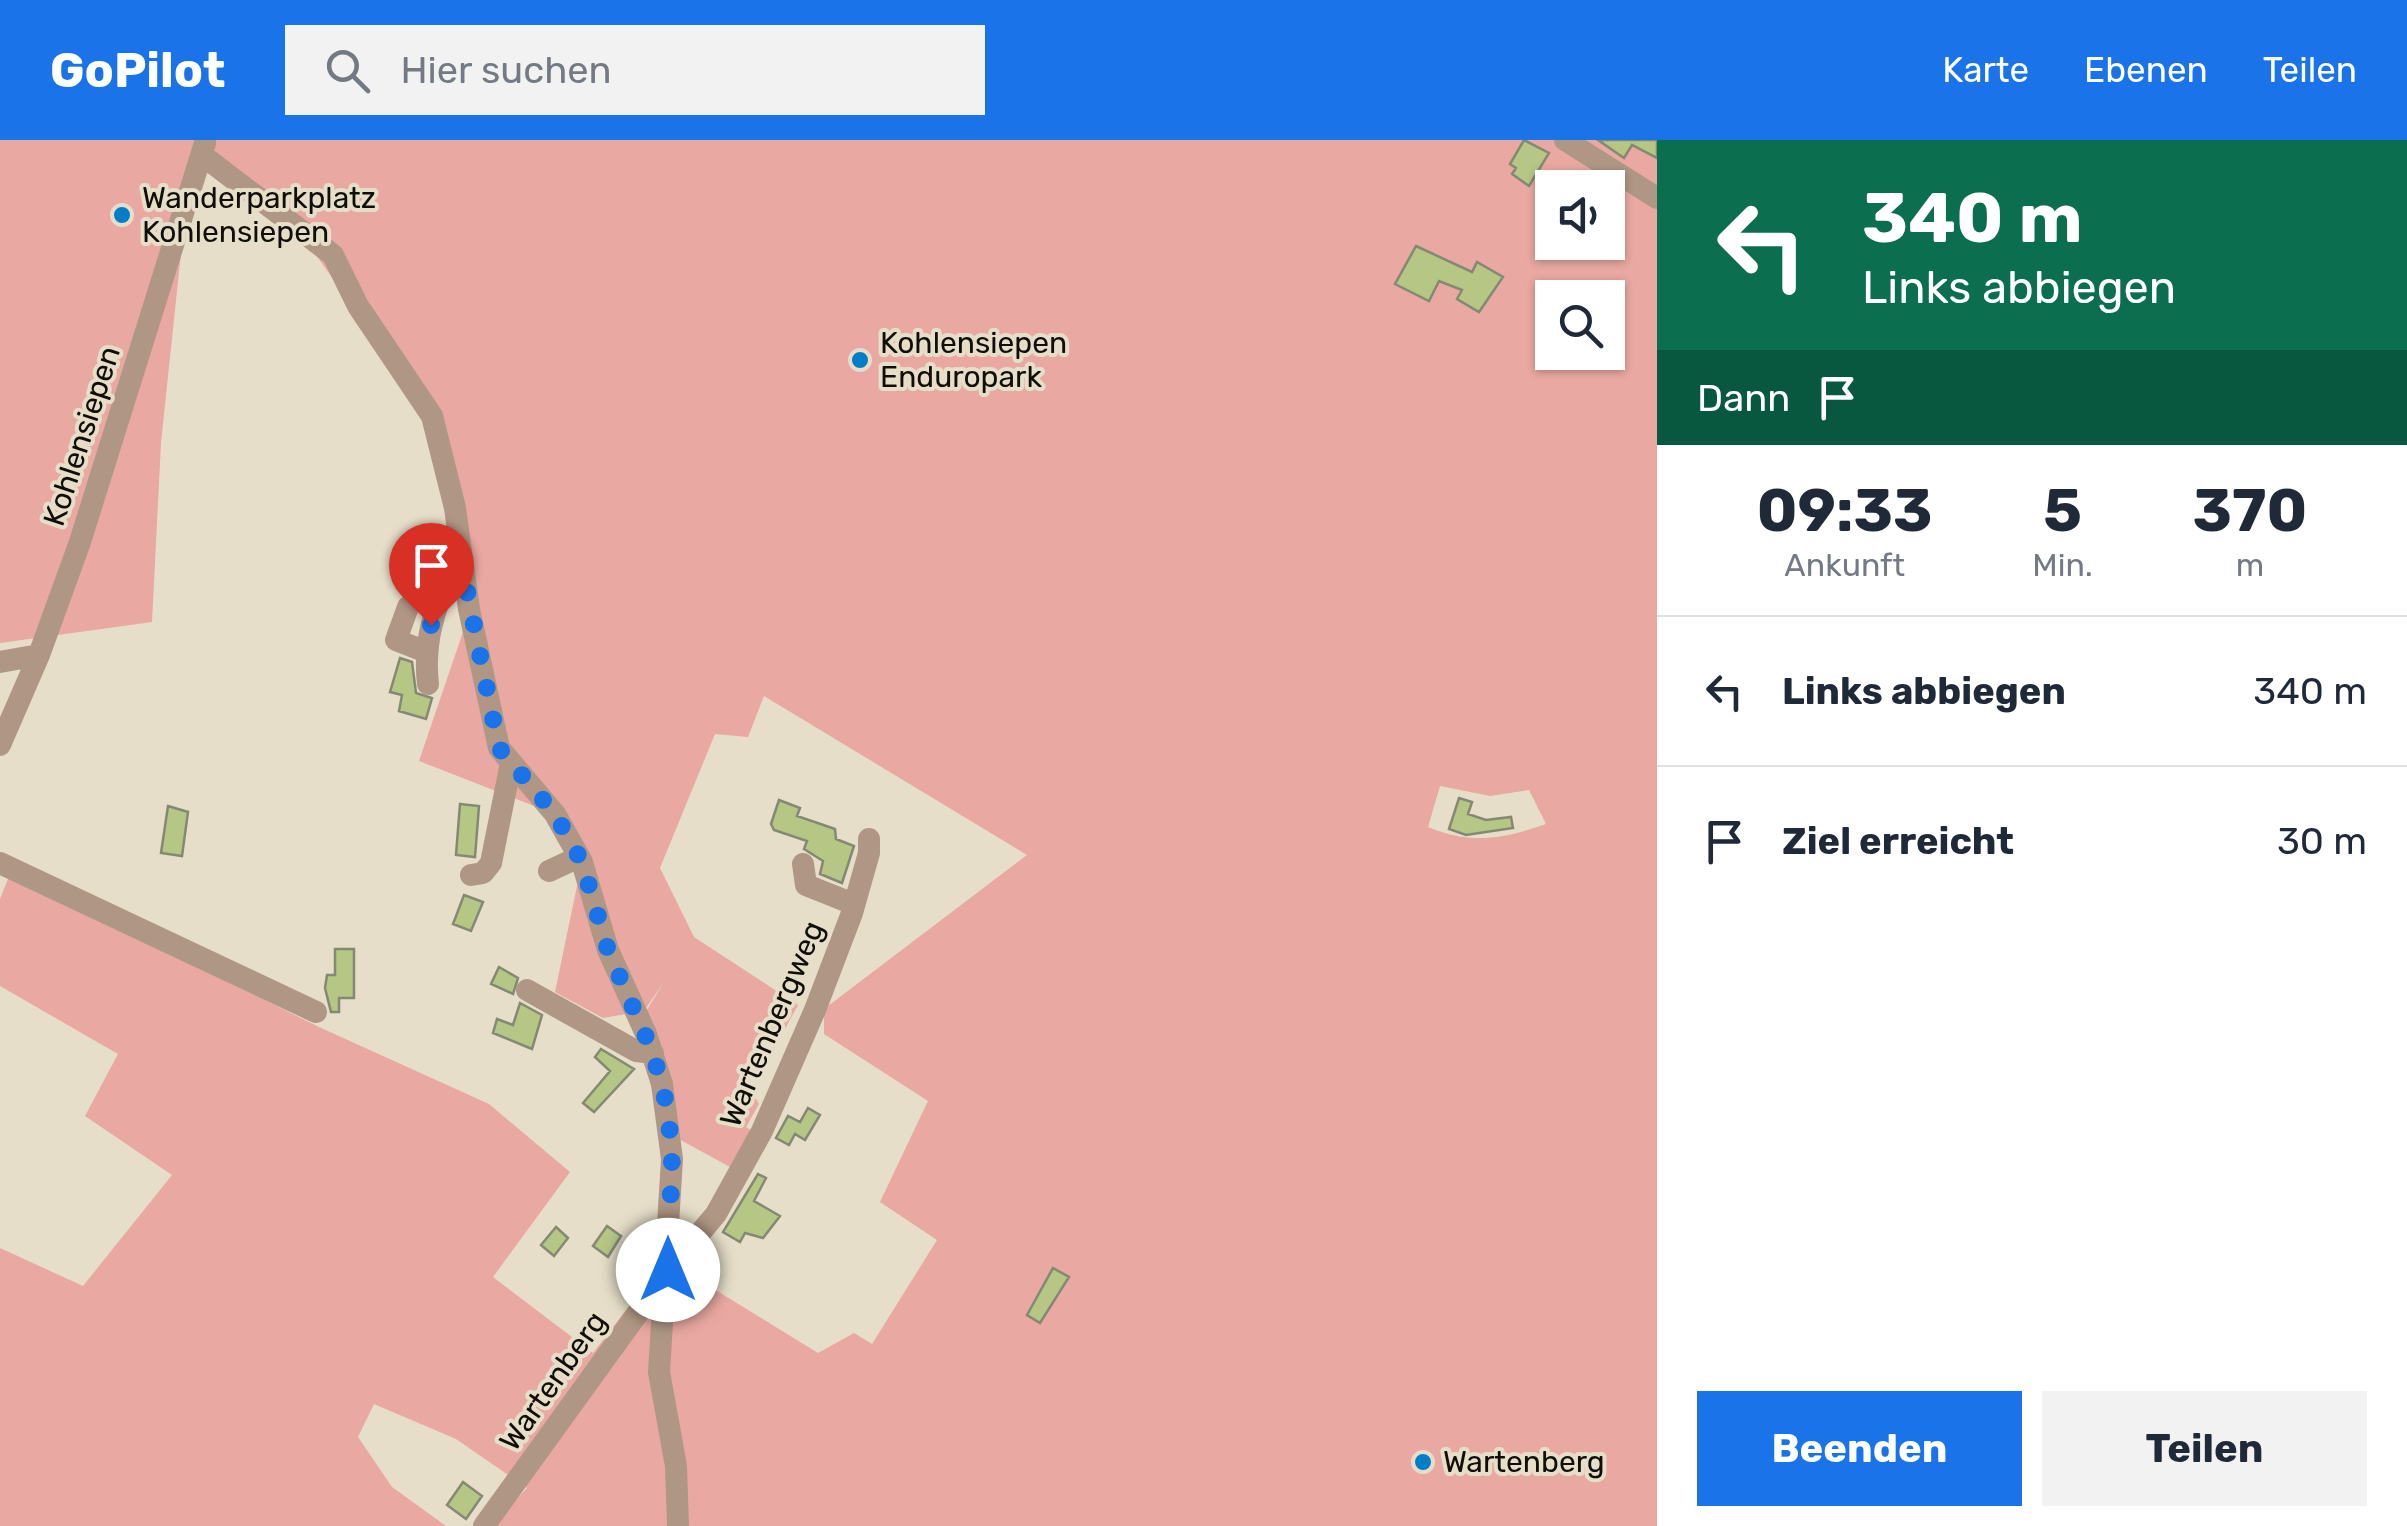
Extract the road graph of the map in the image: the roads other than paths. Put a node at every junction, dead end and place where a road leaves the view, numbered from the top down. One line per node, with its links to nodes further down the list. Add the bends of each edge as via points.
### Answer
1 (1565, 140): 3 (street)
2 (204, 148): 4 (street, Wartenbergweg, via 333,255 358,306 432,416); 7 (street, Kohlensiepen)
3 (1657, 198)
4 (462, 566): 6 (street, via 452,569 438,600); 11 (street, Wartenbergweg, via 499,748)
5 (408, 606): 6 (street, via 396,640)
6 (424, 651): 9 (street)
7 (39, 655): 8 (street); 10 (street, Kohlensiepen)
8 (0, 662)
9 (428, 684)
10 (0, 745)
11 (511, 763): 13 (street, Wartenbergweg, via 555,814); 17 (street, via 491,863)
12 (869, 839): 18 (street, Wartenbergweg)
13 (579, 857): 16 (street); 21 (street, Wartenbergweg, via 608,950)
14 (0, 863): 20 (street)
15 (803, 864): 18 (street, via 806,885)
16 (549, 872)
17 (470, 875)
18 (852, 903): 22 (street, Wartenbergweg, via 762,1131 716,1214)
19 (527, 990): 21 (street, via 636,1051)
20 (316, 1012)
21 (653, 1053): 22 (street, Wartenbergweg, via 672,1158)
22 (668, 1270): 23 (street, Wartenberg); 24 (street, Wartenbergweg, via 659,1372 676,1466)
23 (484, 1526)
24 (678, 1526)

